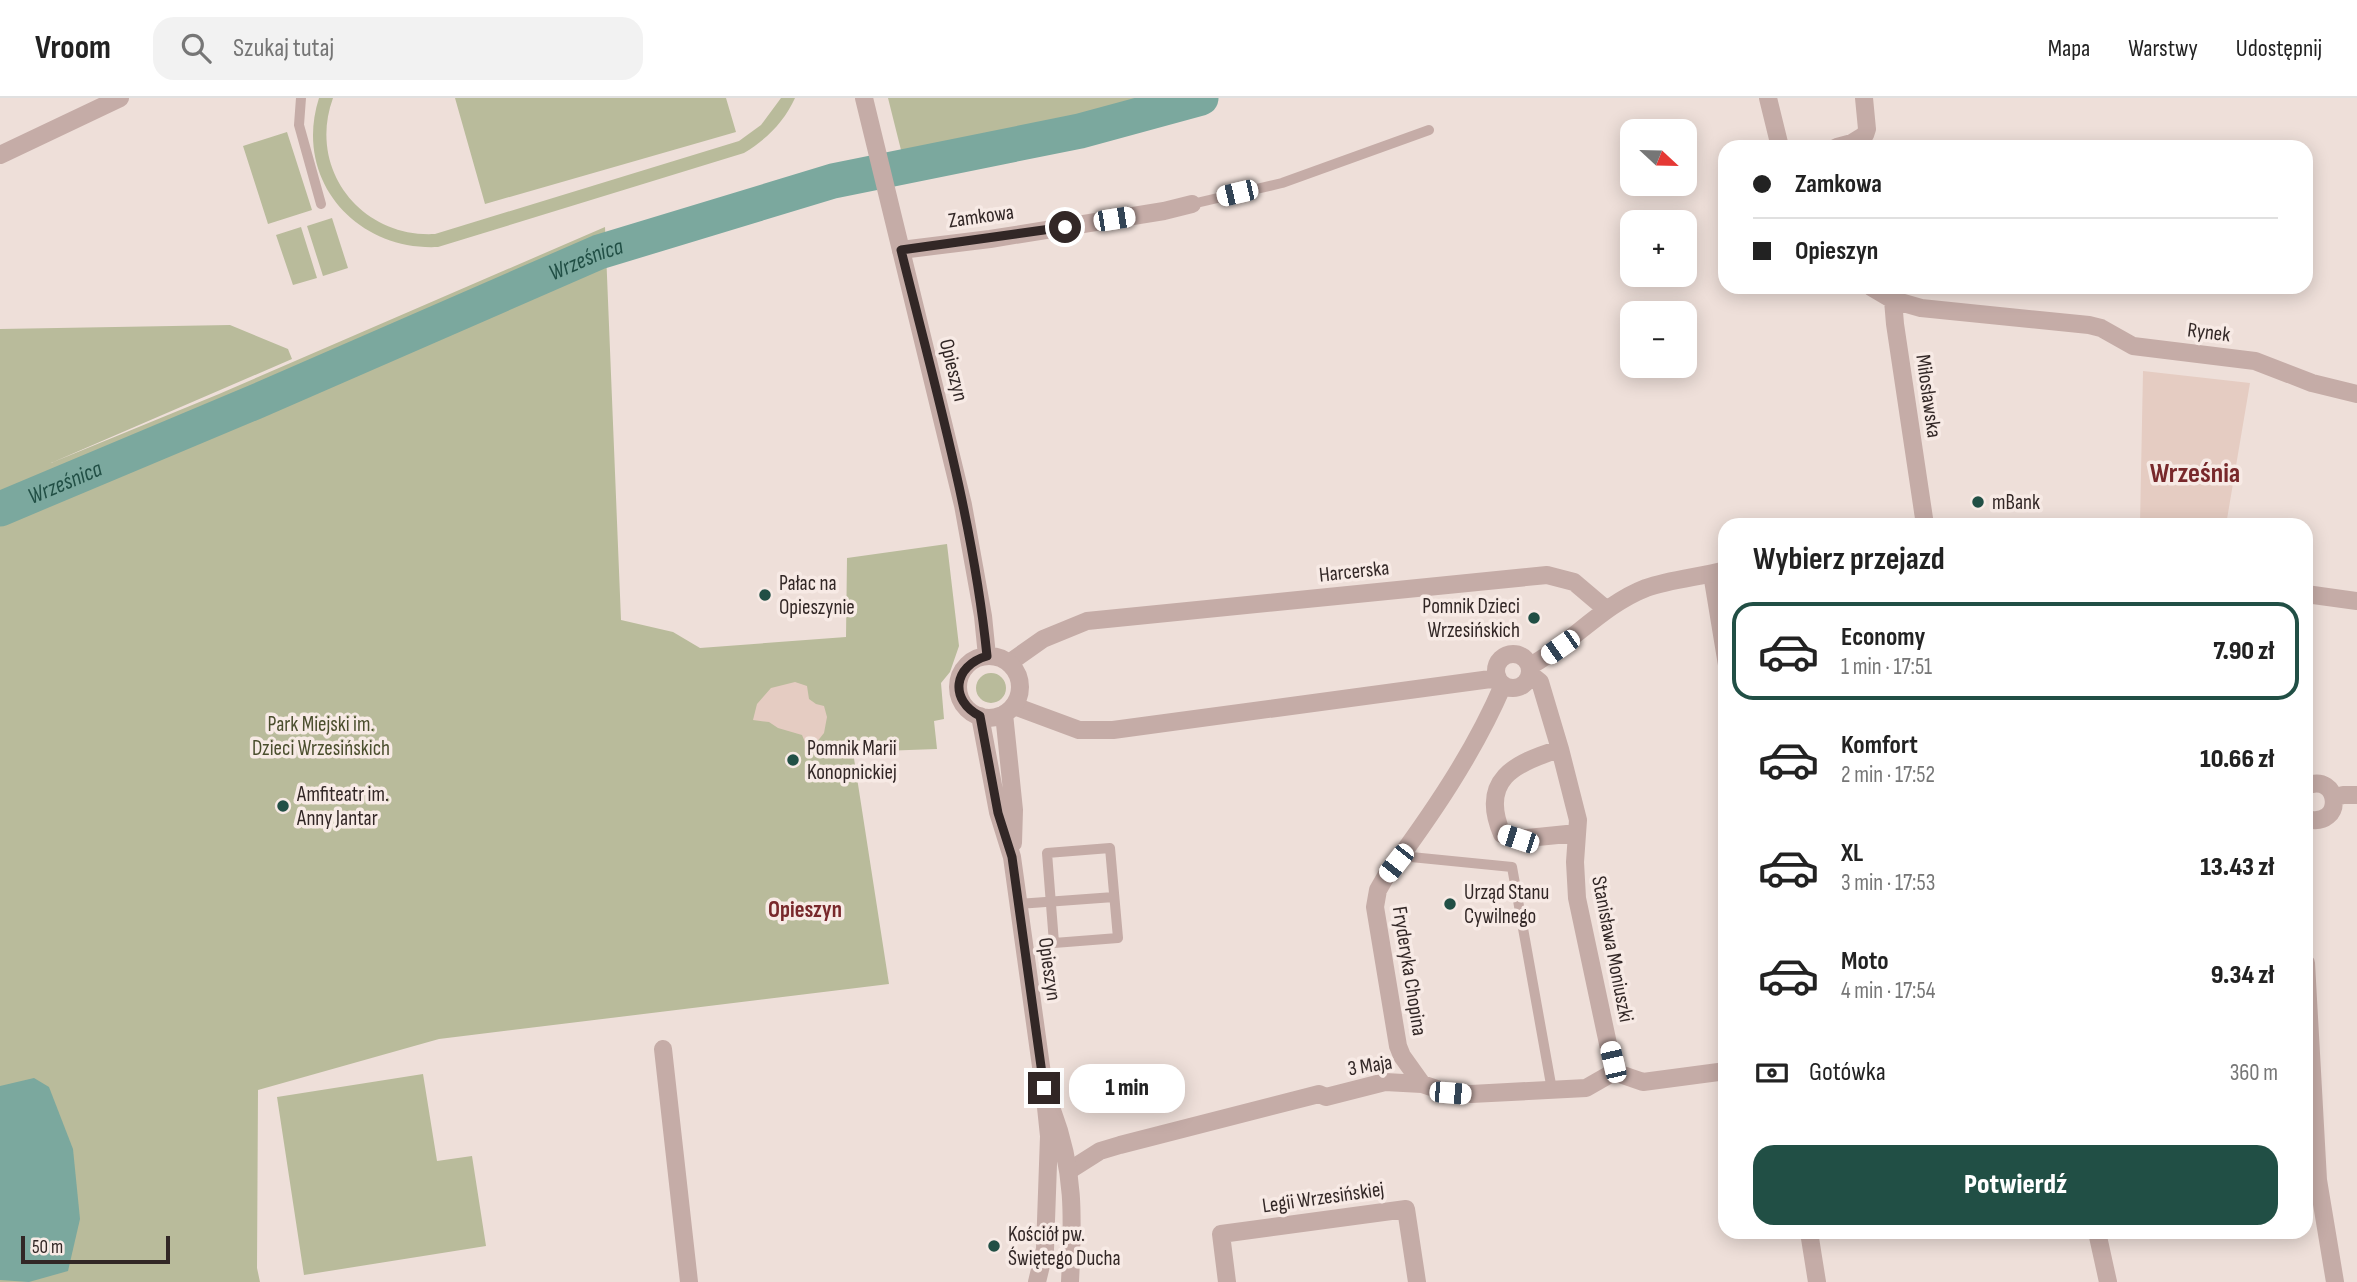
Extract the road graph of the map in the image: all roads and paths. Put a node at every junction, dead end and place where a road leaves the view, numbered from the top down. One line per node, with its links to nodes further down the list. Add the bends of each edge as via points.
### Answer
1 (120, 98): 9 (street)
2 (302, 98): 10 (lane, via 299,125)
3 (864, 98): 12 (street, Opieszyn)
4 (1768, 98): 7 (street)
5 (1864, 98): 8 (street, via 1867,129)
6 (1429, 130): 11 (lane, via 1282,183)
7 (1778, 140)
8 (1857, 140)
9 (0, 155)
10 (321, 204)
11 (1192, 204): 12 (street, Zamkowa)
12 (901, 250): 21 (street, Opieszyn, via 962,505)
13 (1883, 294): 14 (street)
14 (1893, 300): 15 (street, Rynek, via 1921,308 2090,325 2133,346 2255,361); 16 (street, Miłosławska)
15 (2357, 394)
16 (1924, 518)
17 (1718, 572): 20 (street, via 1647,588)
18 (2313, 595): 19 (street)
19 (2357, 601)
20 (1607, 610): 22 (street, Harcerska, via 1574,582 1547,575 1087,621 1043,639); 23 (street)
21 (987, 656): 22 (street); 26 (street, via 965,667 958,689 970,711)
22 (1009, 663): 25 (street, via 1021,684)
23 (1530, 670): 24 (street, via 1520,687 1511,688); 24 (street, via 1522,656 1509,654 1497,666); 27 (street, Stanisława Moniuszki, via 1540,682)
24 (1501, 681): 25 (street, via 1113,730 1079,730); 33 (street, Fryderyka Chopina, via 1492,712)
25 (1009, 710): 26 (street, via 993,718); 34 (street, Opieszyn)
26 (980, 716): 34 (street, Opieszyn, via 998,813)
27 (1560, 749): 32 (street, Stanisława Moniuszki, via 1578,820); 32 (street, via 1506,772 1495,792 1494,816 1502,834 1518,839)
28 (2313, 784): 30 (street, via 2328,787)
29 (2357, 795): 30 (street)
30 (2334, 798): 31 (street, via 2333,810 2324,819)
31 (2313, 820)
32 (1577, 833): 39 (street, Stanisława Moniuszki, via 1577,898)
33 (1401, 856): 41 (street, Fryderyka Chopina, via 1378,890 1375,907 1398,1046); 43 (lane, via 1512,867)
34 (1012, 857): 37 (street, Opieszyn)
35 (1114, 897): 36 (lane); 36 (lane, via 1118,938 1054,943); 36 (lane, via 1110,848 1046,853)
36 (1051, 902): 37 (lane)
37 (1018, 904): 42 (street, Opieszyn)
38 (663, 1049): 48 (street)
39 (1614, 1072): 40 (street, via 1643,1082); 43 (street, 3 Maja, via 1586,1088)
40 (1718, 1072)
41 (1422, 1084): 43 (street, 3 Maja, via 1471,1094); 45 (street, 3 Maja, via 1385,1082 1326,1097 1320,1094 1120,1144)
42 (1044, 1088): 45 (street, Opieszyn); 49 (street, Opieszyn, via 1049,1136 1045,1249)
43 (1552, 1090)
44 (2313, 1090): 55 (street, via 2318,1180)
45 (1070, 1170): 50 (street, Opieszyn)
46 (1810, 1239): 53 (street)
47 (2099, 1239): 54 (street)
48 (689, 1282)
49 (1037, 1282)
50 (1070, 1282)
51 (1227, 1282): 52 (street, Legii Wrzesińskiej, via 1221,1234 1406,1209)
52 (1417, 1282)
53 (1817, 1282)
54 (2108, 1282)
55 (2335, 1282)

